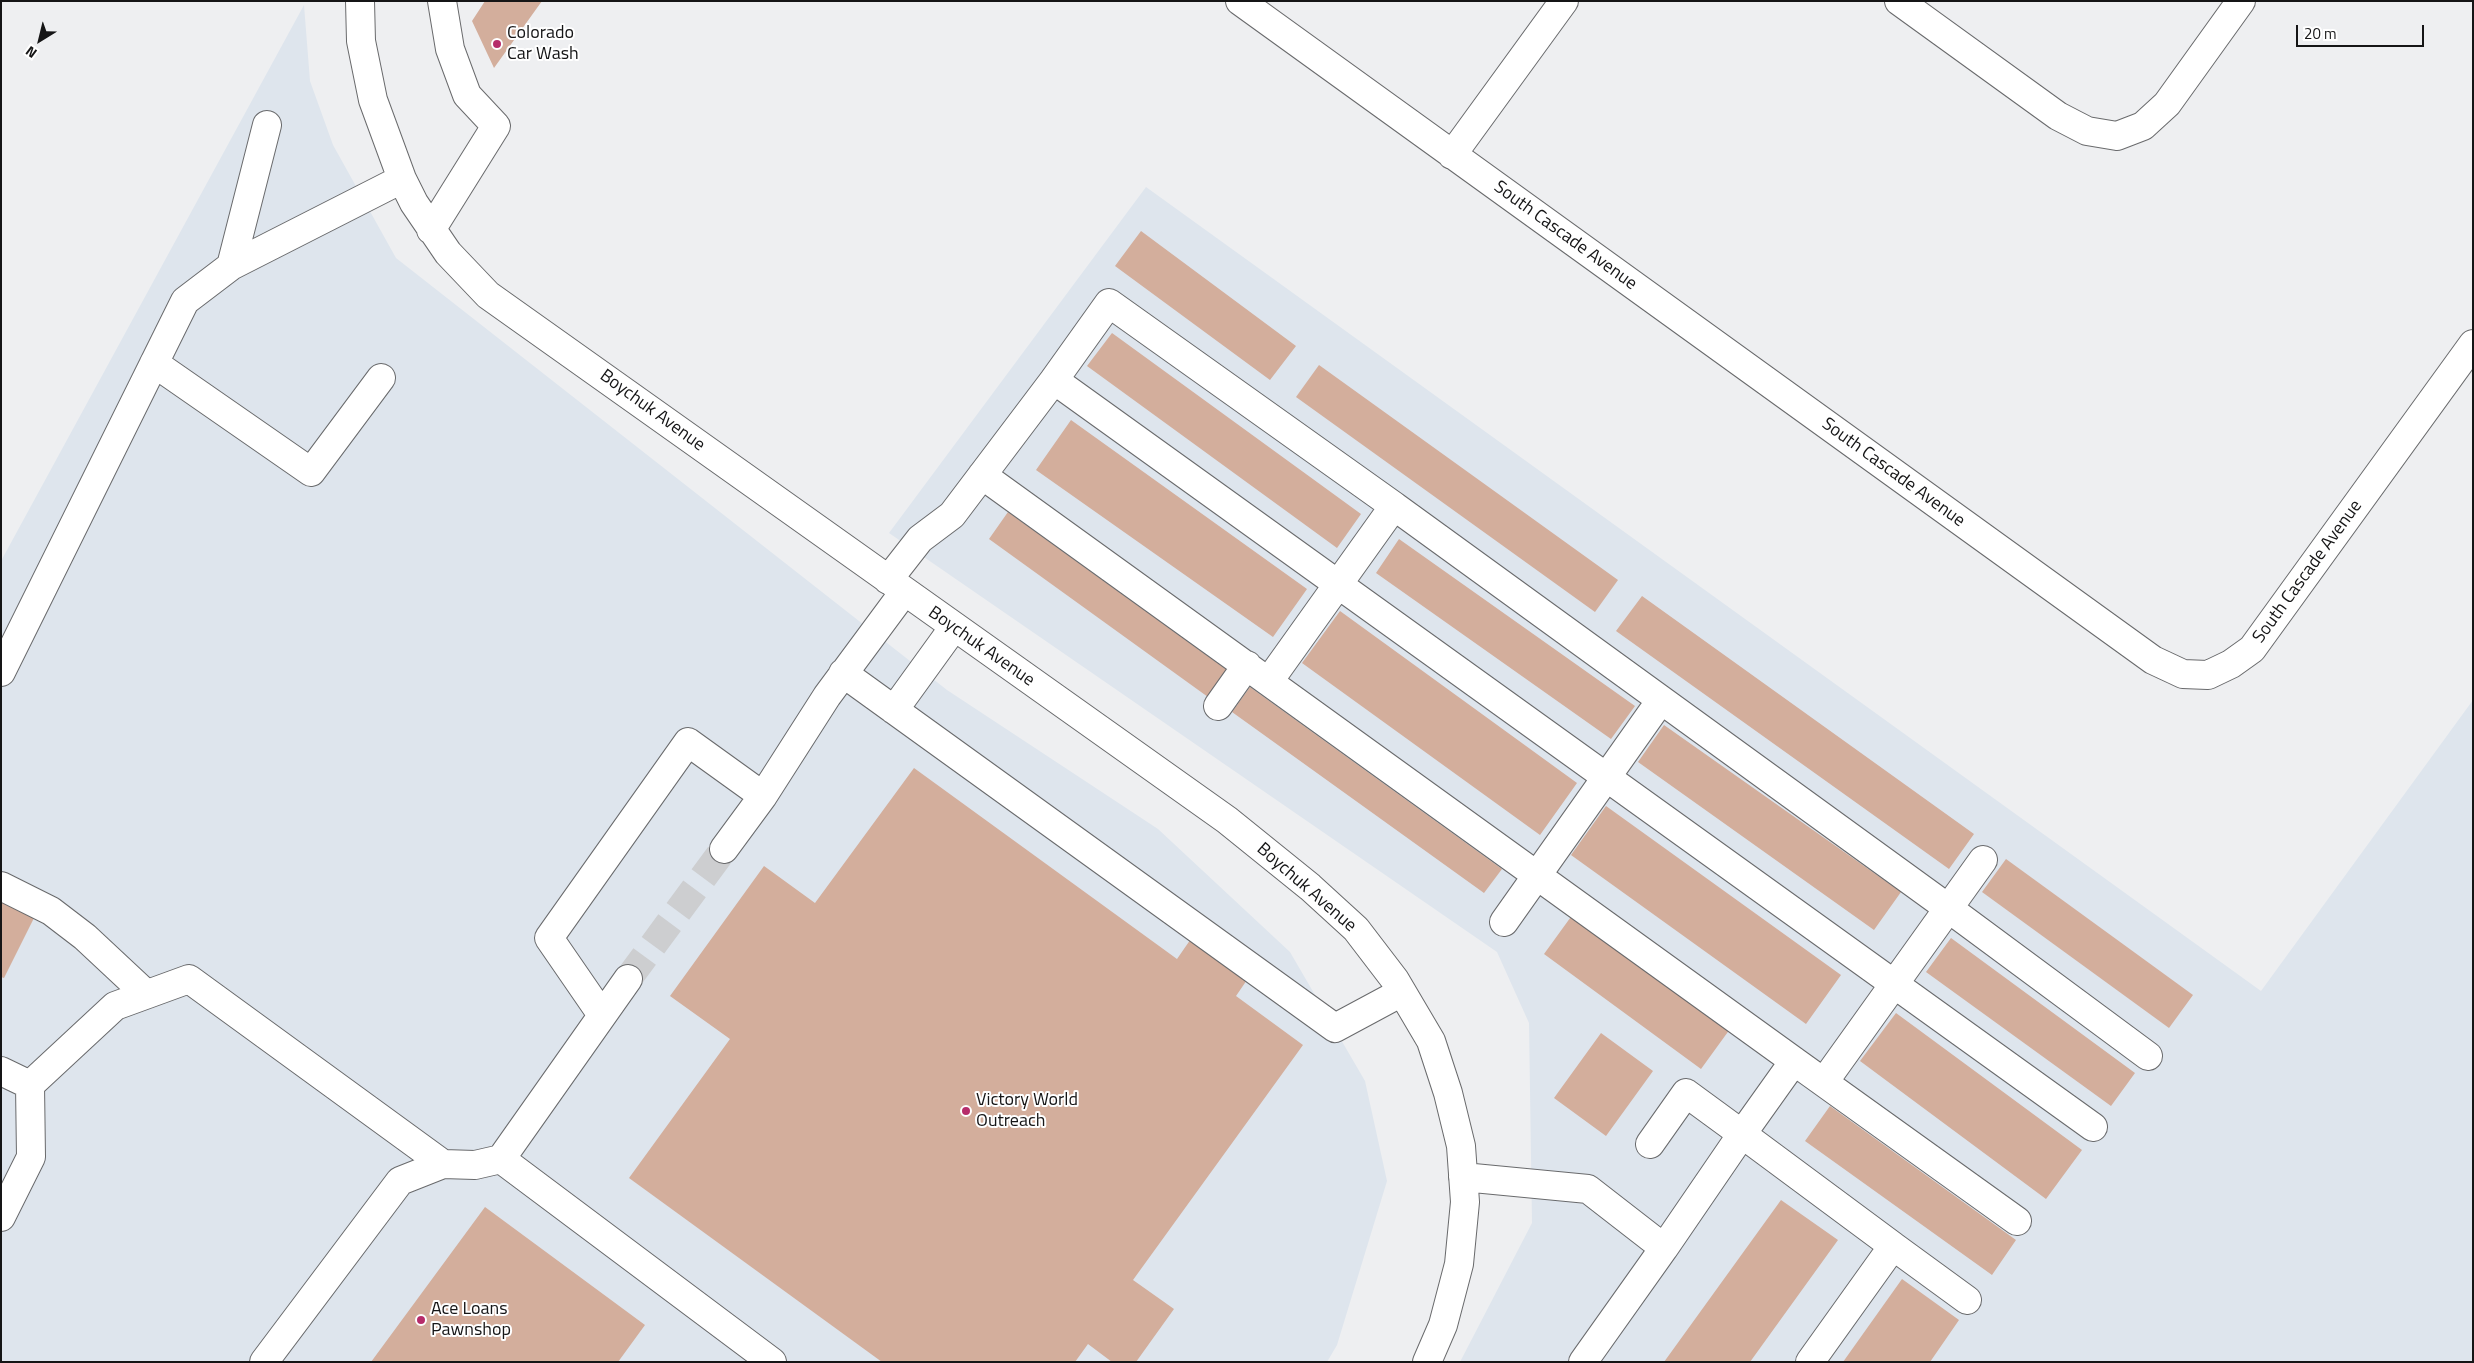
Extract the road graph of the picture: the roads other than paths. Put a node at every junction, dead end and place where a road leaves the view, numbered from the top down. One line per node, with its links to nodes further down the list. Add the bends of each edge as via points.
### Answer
1 (360, 1): 9 (street, Boychuk Avenue, via 361,41 373,100)
2 (442, 1): 10 (street, via 450,49 467,95 496,126)
3 (1240, 1): 8 (street, South Cascade Avenue)
4 (1564, 1): 8 (street)
5 (1899, 1): 6 (street, via 2058,116 2087,131 2117,136 2144,126 2167,104)
6 (2241, 1)
7 (267, 125): 11 (street)
8 (1452, 156): 12 (street, South Cascade Avenue, via 2153,660 2183,674 2208,675 2252,649)
9 (402, 179): 10 (street, Boychuk Avenue); 11 (street)
10 (431, 230): 19 (street, Boychuk Avenue, via 488,295)
11 (230, 266): 13 (street, via 185,301)
12 (2473, 344)
13 (154, 363): 14 (street, via 311,472); 22 (street)
14 (382, 378)
15 (1054, 380): 16 (street); 17 (street, via 1109,303); 18 (street)
16 (982, 475): 19 (street, via 952,515 920,539); 21 (street)
17 (1394, 506): 18 (street); 25 (street)
18 (1339, 584): 24 (street); 28 (street)
19 (896, 586): 20 (street, Boychuk Avenue); 23 (street)
20 (954, 627): 27 (street); 38 (street, Boychuk Avenue, via 1227,820 1310,887 1356,929)
21 (1246, 665): 24 (street); 26 (street)
22 (1, 672)
23 (843, 673): 27 (street); 29 (street)
24 (1269, 681): 32 (street)
25 (1661, 700): 28 (street); 34 (street)
26 (1218, 706)
27 (894, 710): 38 (street, via 1335,1028)
28 (1607, 777): 32 (street); 37 (street)
29 (763, 796): 30 (street); 40 (street, via 688,742 549,938)
30 (724, 849)
31 (1983, 860): 34 (street)
32 (1538, 875): 35 (street); 42 (street)
33 (1, 886): 39 (street, via 51,911 85,937)
34 (1948, 908): 37 (street); 41 (street)
35 (1504, 922)
36 (628, 979): 40 (street)
37 (1895, 983): 44 (street); 46 (street)
38 (1402, 992): 51 (street, Boychuk Avenue, via 1431,1041 1461,1146)
39 (146, 994): 45 (street, via 115,1006); 50 (street, via 189,978)
40 (602, 1015): 49 (street)
41 (2148, 1056)
42 (1794, 1061): 44 (street); 47 (street)
43 (1, 1071): 45 (street)
44 (1824, 1082): 53 (street)
45 (30, 1085): 52 (street, via 31,1157)
46 (2093, 1127)
47 (1742, 1134): 48 (street, via 1686,1093); 54 (street); 55 (street)
48 (1650, 1144)
49 (501, 1159): 50 (street, via 475,1166); 57 (street)
50 (443, 1164): 58 (street, via 400,1181)
51 (1463, 1177): 55 (street, via 1588,1189); 60 (street, Boychuk Avenue, via 1465,1202 1458,1264 1443,1325)
52 (1, 1216)
53 (2017, 1220)
54 (1893, 1246): 56 (street); 62 (street)
55 (1664, 1248): 61 (street)
56 (1966, 1300)
57 (745, 1353): 59 (street)
58 (264, 1362)
59 (772, 1362)
60 (1427, 1362)
61 (1584, 1362)
62 (1810, 1362)

